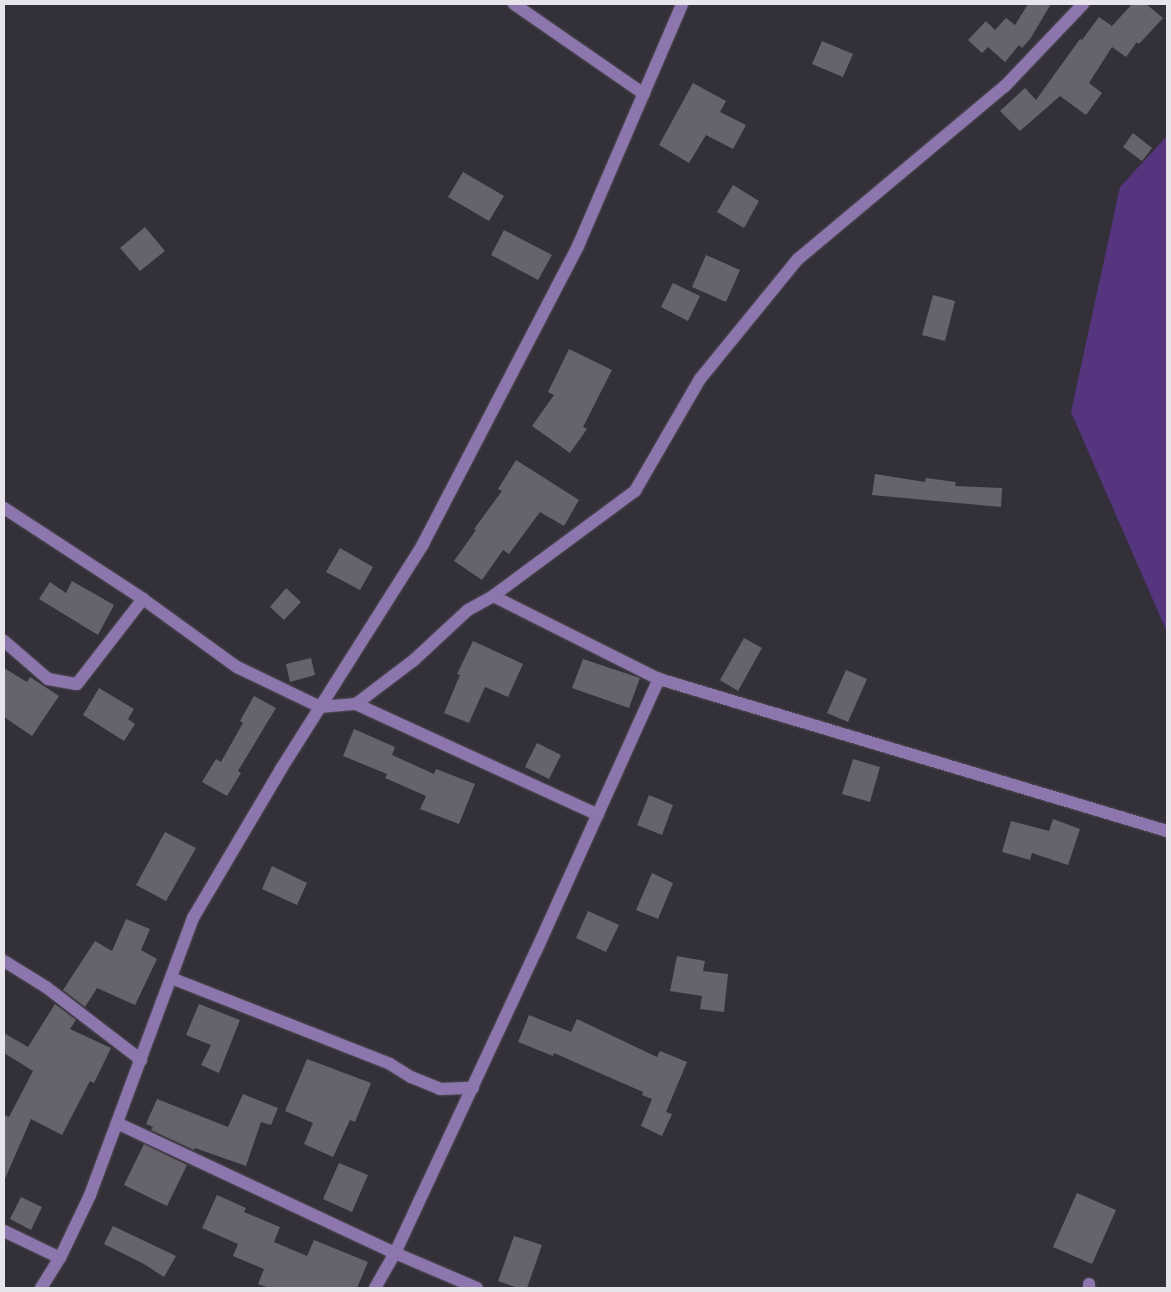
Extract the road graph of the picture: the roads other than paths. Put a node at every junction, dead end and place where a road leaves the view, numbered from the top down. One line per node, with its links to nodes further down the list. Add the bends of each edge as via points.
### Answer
1 (514, 4): 4 (street)
2 (682, 4): 4 (street)
3 (1083, 4): 6 (street, via 1005,86 798,260 700,379 635,490)
4 (644, 94): 11 (street, via 578,246 424,544)
5 (4, 508): 7 (street)
6 (493, 596): 9 (street); 10 (street, via 468,610 414,660)
7 (143, 600): 8 (street, via 78,684 48,679); 11 (street, via 238,667)
8 (4, 641)
9 (659, 679): 12 (street); 13 (street)
10 (356, 704): 11 (street); 12 (street)
11 (320, 707): 15 (street, via 193,918)
12 (598, 815): 17 (street)
13 (1167, 831)
14 (4, 961): 16 (street, via 46,987)
15 (171, 978): 16 (street); 17 (street, via 390,1064 440,1090)
16 (141, 1060): 18 (street)
17 (472, 1088): 20 (street)
18 (117, 1123): 20 (street); 21 (street, via 90,1195)
19 (4, 1231): 21 (street)
20 (395, 1253): 23 (street); 24 (street)
21 (60, 1258): 22 (street)
22 (42, 1288)
23 (375, 1288)
24 (477, 1288)

